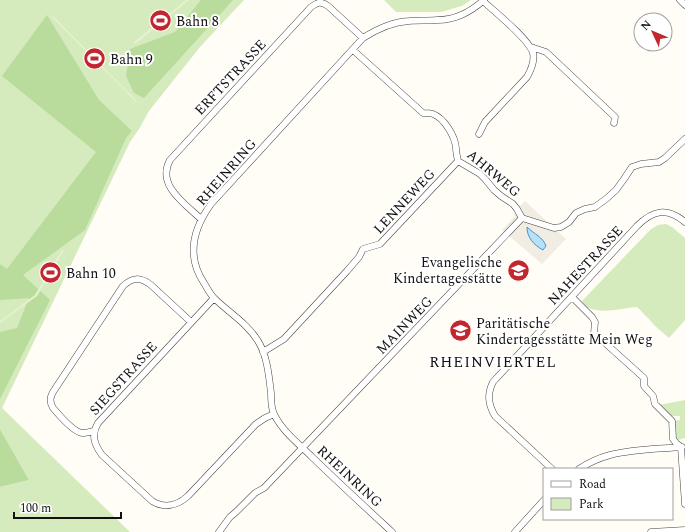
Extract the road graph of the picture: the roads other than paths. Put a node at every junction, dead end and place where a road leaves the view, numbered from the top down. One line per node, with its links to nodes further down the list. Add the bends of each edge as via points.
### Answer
1 (484, 0): 4 (street, RHEINRING, via 463,15 444,20 397,22); 5 (street)
2 (680, 0): 3 (street)
3 (685, 5)
4 (363, 38): 6 (street, RHEINRING); 11 (street, ERFTSTRASSE, via 328,6 317,3 170,160 166,176 168,183 178,197)
5 (531, 47): 7 (street, via 546,52 557,62 615,117); 8 (street, via 534,60 532,69 485,122)
6 (353, 50): 10 (street, AHRWEG, via 423,113 433,114 444,122 452,135); 11 (street, RHEINRING)
7 (614, 123)
8 (479, 134)
9 (685, 139): 12 (street, via 659,162 632,167 616,190 606,199 595,207 576,213 561,227 554,228)
10 (458, 161): 12 (street, AHRWEG, via 480,174 501,196 513,204); 17 (street, LENNEWEG, via 380,244 363,249 347,271 284,339)
11 (201, 218): 15 (street, RHEINRING, via 194,240 194,254 198,274)
12 (522, 218): 21 (street, MAINWEG)
13 (685, 222): 14 (street, NAHESTRASSE, via 666,212 646,218)
14 (572, 297): 20 (street, via 594,319 594,333 644,378 644,386 653,396 655,404 672,421 676,443); 22 (street, NAHESTRASSE, via 493,382 489,394 490,406 495,416)
15 (214, 298): 16 (street, SIEGSTRASSE); 17 (street, RHEINRING, via 251,332)
16 (191, 322): 19 (street, SIEGSTRASSE, via 109,410); 19 (street, via 152,284 134,279 123,286 50,399 53,408 75,430 80,433)
17 (263, 352): 18 (street, RHEINRING)
18 (274, 414): 19 (street, SIEGSTRASSE, via 256,424 188,496 170,506 162,506 152,501 102,455 94,439); 21 (street, RHEINRING, via 283,428)
19 (94, 431)
20 (683, 447): 23 (street, via 621,453 595,460); 25 (street)
21 (303, 448): 27 (street, MAINWEG, via 264,488 255,493 230,517); 28 (street, RHEINRING)
22 (551, 468)
23 (581, 468)
24 (543, 501): 29 (street)
25 (685, 504)
26 (685, 530): 30 (street)
27 (219, 532)
28 (392, 532)
29 (515, 532)
30 (651, 532)

